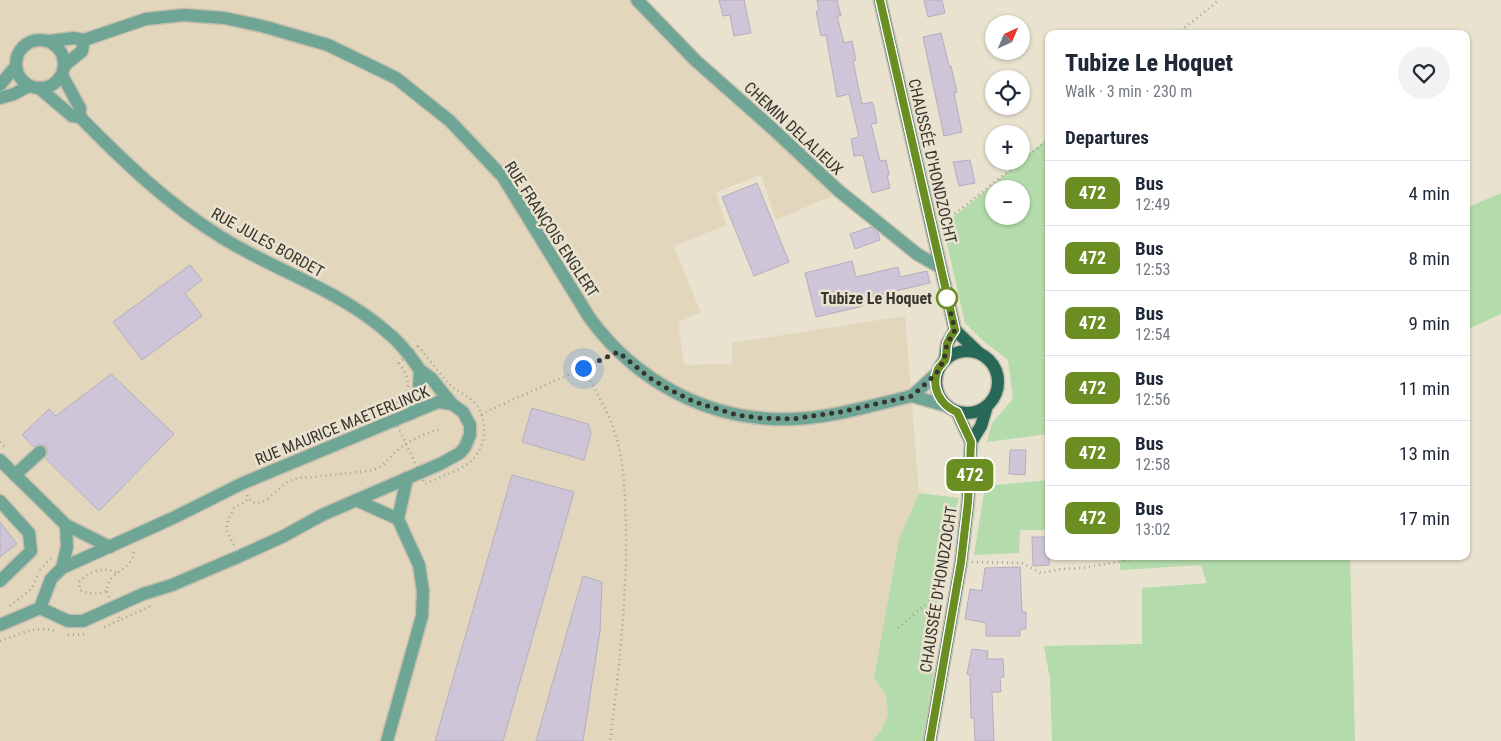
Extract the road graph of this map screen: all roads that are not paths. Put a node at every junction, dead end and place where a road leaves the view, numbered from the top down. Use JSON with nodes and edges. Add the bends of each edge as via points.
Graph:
{"nodes":[{"id":1,"x":636,"y":0,"type":"edge"},
{"id":2,"x":880,"y":0,"type":"edge"},
{"id":3,"x":84,"y":40,"type":"junction"},
{"id":4,"x":50,"y":41,"type":"junction"},
{"id":5,"x":16,"y":66,"type":"junction"},
{"id":6,"x":64,"y":70,"type":"junction"},
{"id":7,"x":0,"y":85,"type":"edge"},
{"id":8,"x":34,"y":87,"type":"junction"},
{"id":9,"x":0,"y":98,"type":"edge"},
{"id":10,"x":80,"y":117,"type":"junction"},
{"id":11,"x":940,"y":267,"type":"junction"},
{"id":12,"x":955,"y":330,"type":"junction"},
{"id":13,"x":979,"y":353,"type":"junction"},
{"id":14,"x":944,"y":360,"type":"junction"},
{"id":15,"x":420,"y":370,"type":"junction"},
{"id":16,"x":936,"y":374,"type":"junction"},
{"id":17,"x":912,"y":396,"type":"junction"},
{"id":18,"x":452,"y":404,"type":"junction"},
{"id":19,"x":987,"y":406,"type":"junction"},
{"id":20,"x":952,"y":409,"type":"junction"},
{"id":21,"x":412,"y":413,"type":"junction"},
{"id":22,"x":971,"y":442,"type":"junction"},
{"id":23,"x":40,"y":452,"type":"dead end"},
{"id":24,"x":0,"y":460,"type":"edge"},
{"id":25,"x":16,"y":475,"type":"junction"},
{"id":26,"x":407,"y":478,"type":"junction"},
{"id":27,"x":356,"y":500,"type":"junction"},
{"id":28,"x":0,"y":501,"type":"edge"},
{"id":29,"x":398,"y":519,"type":"junction"},
{"id":30,"x":66,"y":525,"type":"junction"},
{"id":31,"x":110,"y":547,"type":"junction"},
{"id":32,"x":62,"y":568,"type":"junction"},
{"id":33,"x":0,"y":581,"type":"edge"},
{"id":34,"x":40,"y":608,"type":"junction"},
{"id":35,"x":0,"y":625,"type":"edge"},
{"id":36,"x":387,"y":741,"type":"edge"},
{"id":37,"x":930,"y":741,"type":"edge"}],
"edges":[{"from":1,"to":11,"type":"street","name":"CHEMIN DELALIEUX","via":[[696,61],[839,191],[917,254]]},
{"from":2,"to":11,"type":"main road","name":"CHAUSSÉE D'HONDZOCHT"},
{"from":3,"to":4,"type":"street","name":"RUE FRANÇOIS ENGLERT"},
{"from":3,"to":6,"type":"street","via":[[82,51]]},
{"from":3,"to":17,"type":"street","name":"RUE FRANÇOIS ENGLERT","via":[[146,19],[184,15],[224,18],[328,45],[396,78],[450,121],[503,177],[604,338],[650,378],[668,389],[718,410],[760,418],[792,419],[816,417]]},
{"from":4,"to":5,"type":"street","via":[[37,39],[26,44],[18,54]]},
{"from":4,"to":6,"type":"street","via":[[61,50]]},
{"from":5,"to":7,"type":"street"},
{"from":5,"to":8,"type":"street","via":[[20,78]]},
{"from":6,"to":8,"type":"street","via":[[53,85]]},
{"from":6,"to":10,"type":"street","via":[[80,108]]},
{"from":8,"to":9,"type":"street"},
{"from":8,"to":10,"type":"street","via":[[72,116]]},
{"from":10,"to":15,"type":"street","name":"RUE JULES BORDET","via":[[183,211],[220,237],[357,309],[389,333]]},
{"from":11,"to":12,"type":"main road","name":"CHAUSSÉE D'HONDZOCHT"},
{"from":12,"to":13,"type":"main road"},
{"from":12,"to":14,"type":"main road","via":[[947,344]]},
{"from":13,"to":14,"type":"main road","via":[[961,351]]},
{"from":13,"to":19,"type":"main road","via":[[991,361],[998,380],[994,398]]},
{"from":14,"to":16,"type":"main road"},
{"from":15,"to":18,"type":"street","name":"RUE JULES BORDET","via":[[431,378]]},
{"from":15,"to":21,"type":"street","via":[[420,388]]},
{"from":16,"to":17,"type":"street"},
{"from":16,"to":20,"type":"main road","via":[[937,393],[942,402]]},
{"from":17,"to":20,"type":"street"},
{"from":18,"to":21,"type":"street","name":"RUE MAURICE MAETERLINCK","via":[[438,402]]},
{"from":18,"to":26,"type":"street","name":"RUE MAURICE MAETERLINCK","via":[[463,412],[470,425],[465,447],[440,464]]},
{"from":19,"to":20,"type":"main road","via":[[969,414]]},
{"from":19,"to":22,"type":"main road","via":[[981,426]]},
{"from":20,"to":22,"type":"main road"},
{"from":21,"to":31,"type":"street","name":"RUE MAURICE MAETERLINCK","via":[[241,484]]},
{"from":22,"to":37,"type":"main road","name":"CHAUSSÉE D'HONDZOCHT","via":[[961,562]]},
{"from":23,"to":25,"type":"street"},
{"from":24,"to":25,"type":"street"},
{"from":25,"to":30,"type":"street"},
{"from":26,"to":27,"type":"street"},
{"from":26,"to":29,"type":"street"},
{"from":27,"to":29,"type":"street"},
{"from":27,"to":34,"type":"street","via":[[240,556],[83,621],[68,621]]},
{"from":28,"to":33,"type":"street","via":[[29,533],[31,551]]},
{"from":29,"to":36,"type":"street","via":[[419,565],[422,616]]},
{"from":30,"to":31,"type":"street"},
{"from":30,"to":32,"type":"street","via":[[67,547]]},
{"from":31,"to":32,"type":"street","name":"RUE MAURICE MAETERLINCK"},
{"from":32,"to":34,"type":"street","via":[[51,579]]},
{"from":34,"to":35,"type":"street"}]}
